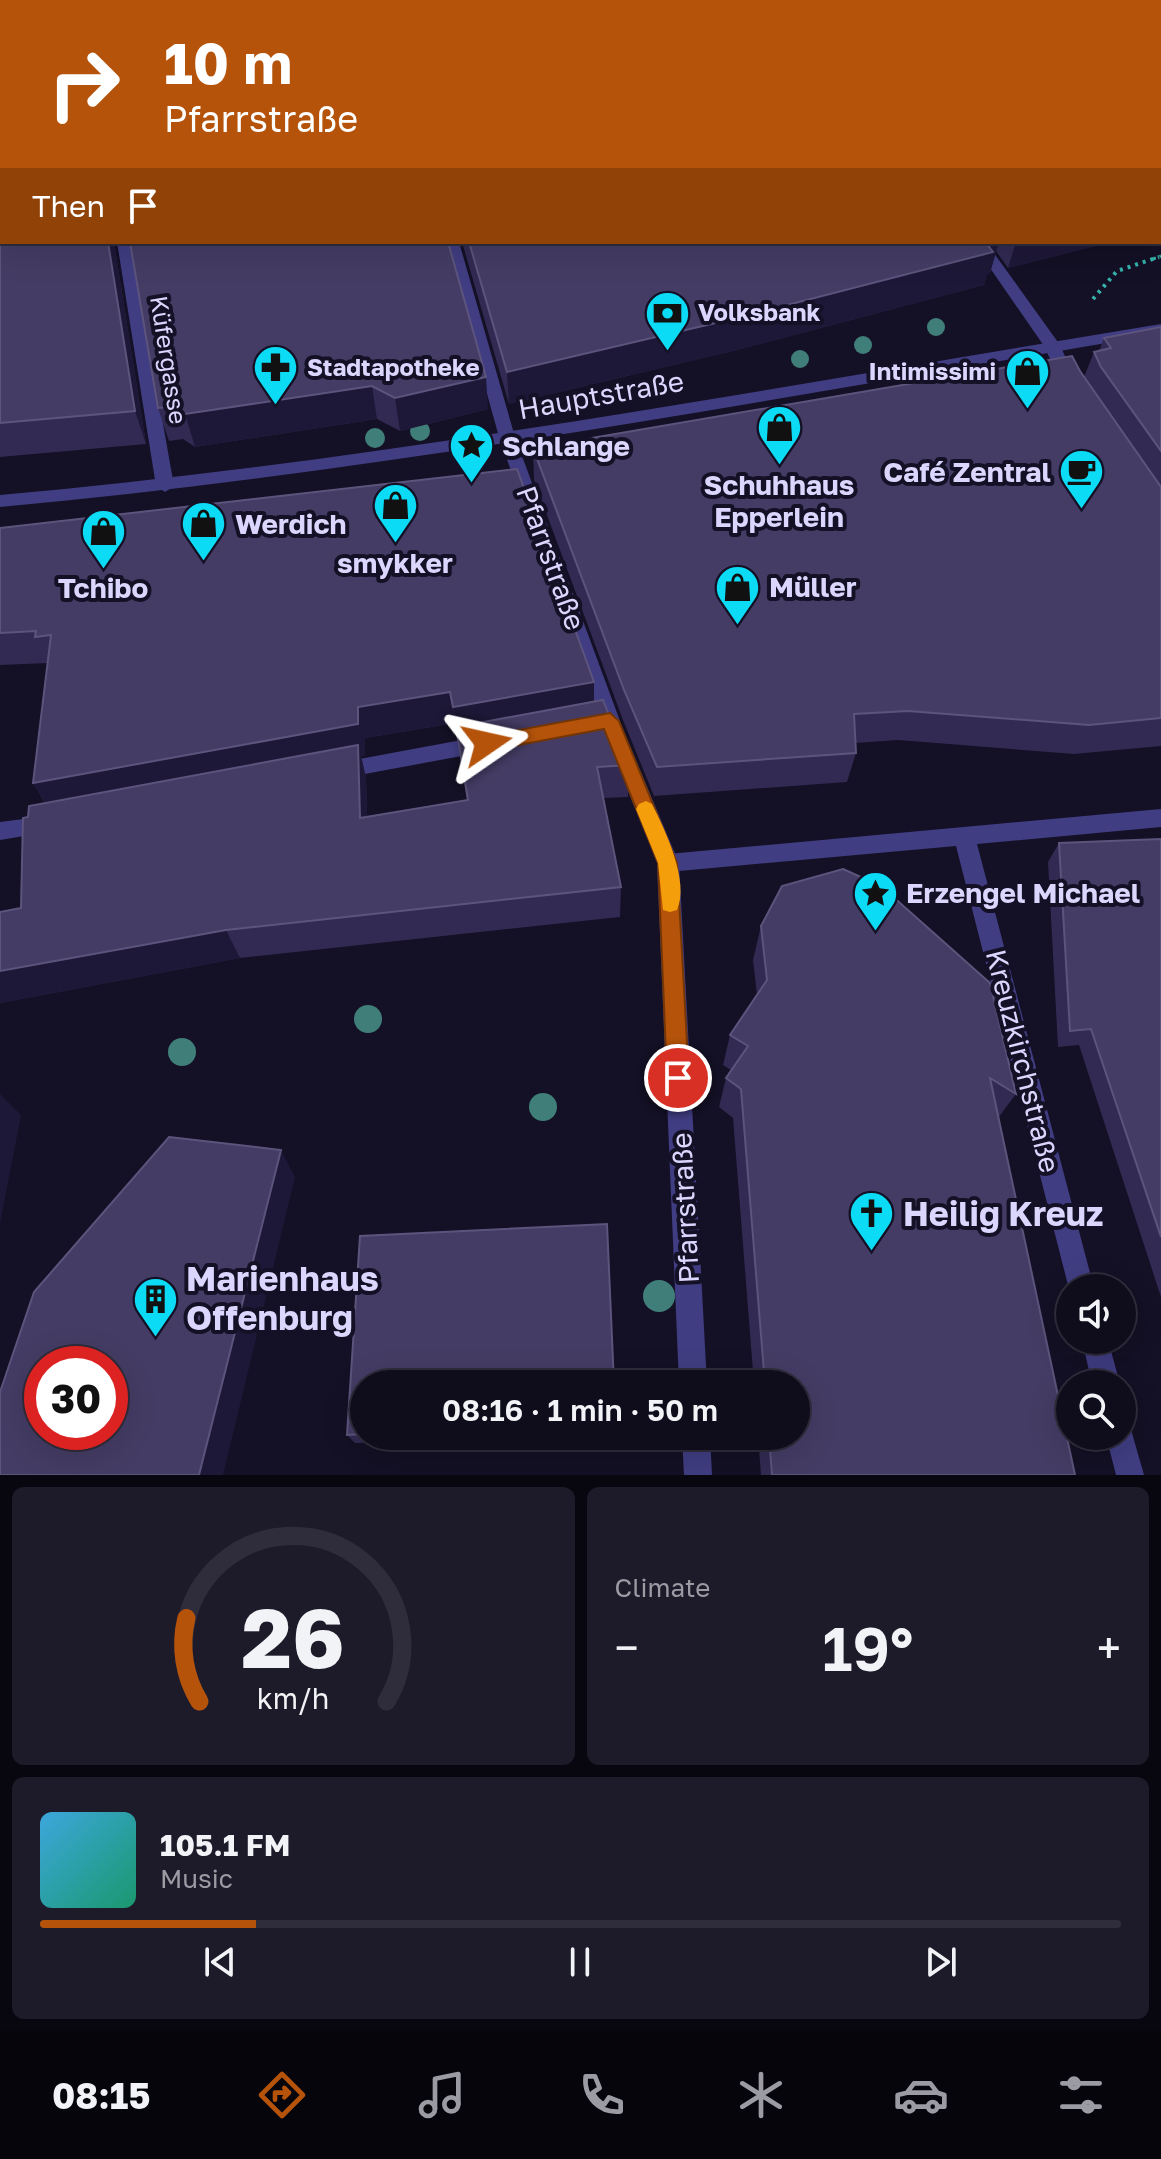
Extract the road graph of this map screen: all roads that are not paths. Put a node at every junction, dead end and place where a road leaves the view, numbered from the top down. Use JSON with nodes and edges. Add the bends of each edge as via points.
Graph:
{"nodes":[{"id":1,"x":124,"y":244,"type":"edge"},
{"id":2,"x":453,"y":244,"type":"edge"},
{"id":3,"x":980,"y":244,"type":"edge"},
{"id":4,"x":1161,"y":329,"type":"edge"},
{"id":5,"x":1052,"y":345,"type":"junction"},
{"id":6,"x":1078,"y":402,"type":"edge"},
{"id":7,"x":507,"y":437,"type":"junction"},
{"id":8,"x":165,"y":486,"type":"junction"},
{"id":9,"x":0,"y":501,"type":"edge"},
{"id":10,"x":502,"y":740,"type":"edge"},
{"id":11,"x":319,"y":775,"type":"edge"},
{"id":12,"x":1161,"y":818,"type":"edge"},
{"id":13,"x":73,"y":820,"type":"edge"},
{"id":14,"x":0,"y":831,"type":"edge"},
{"id":15,"x":964,"y":835,"type":"junction"},
{"id":16,"x":668,"y":863,"type":"junction"},
{"id":17,"x":1077,"y":1274,"type":"edge"},
{"id":18,"x":692,"y":1370,"type":"edge"},
{"id":19,"x":697,"y":1450,"type":"edge"},
{"id":20,"x":1124,"y":1450,"type":"edge"},
{"id":21,"x":698,"y":1475,"type":"edge"},
{"id":22,"x":1130,"y":1475,"type":"edge"}],
"edges":[{"from":1,"to":8,"type":"street","name":"Küfergasse"},
{"from":2,"to":7,"type":"street","name":"Pfarrstraße"},
{"from":3,"to":5,"type":"street"},
{"from":4,"to":5,"type":"street","name":"Hauptstraße"},
{"from":5,"to":6,"type":"street"},
{"from":5,"to":7,"type":"street","name":"Hauptstraße"},
{"from":7,"to":8,"type":"street","name":"Hauptstraße"},
{"from":7,"to":16,"type":"street","name":"Pfarrstraße","via":[[602,722]]},
{"from":8,"to":9,"type":"street","name":"Hauptstraße"},
{"from":10,"to":11,"type":"street"},
{"from":12,"to":15,"type":"street"},
{"from":13,"to":14,"type":"street"},
{"from":15,"to":16,"type":"street"},
{"from":15,"to":17,"type":"street","name":"Kreuzkirchstraße"},
{"from":16,"to":18,"type":"street","name":"Pfarrstraße"},
{"from":19,"to":21,"type":"street"},
{"from":20,"to":22,"type":"street"}]}
